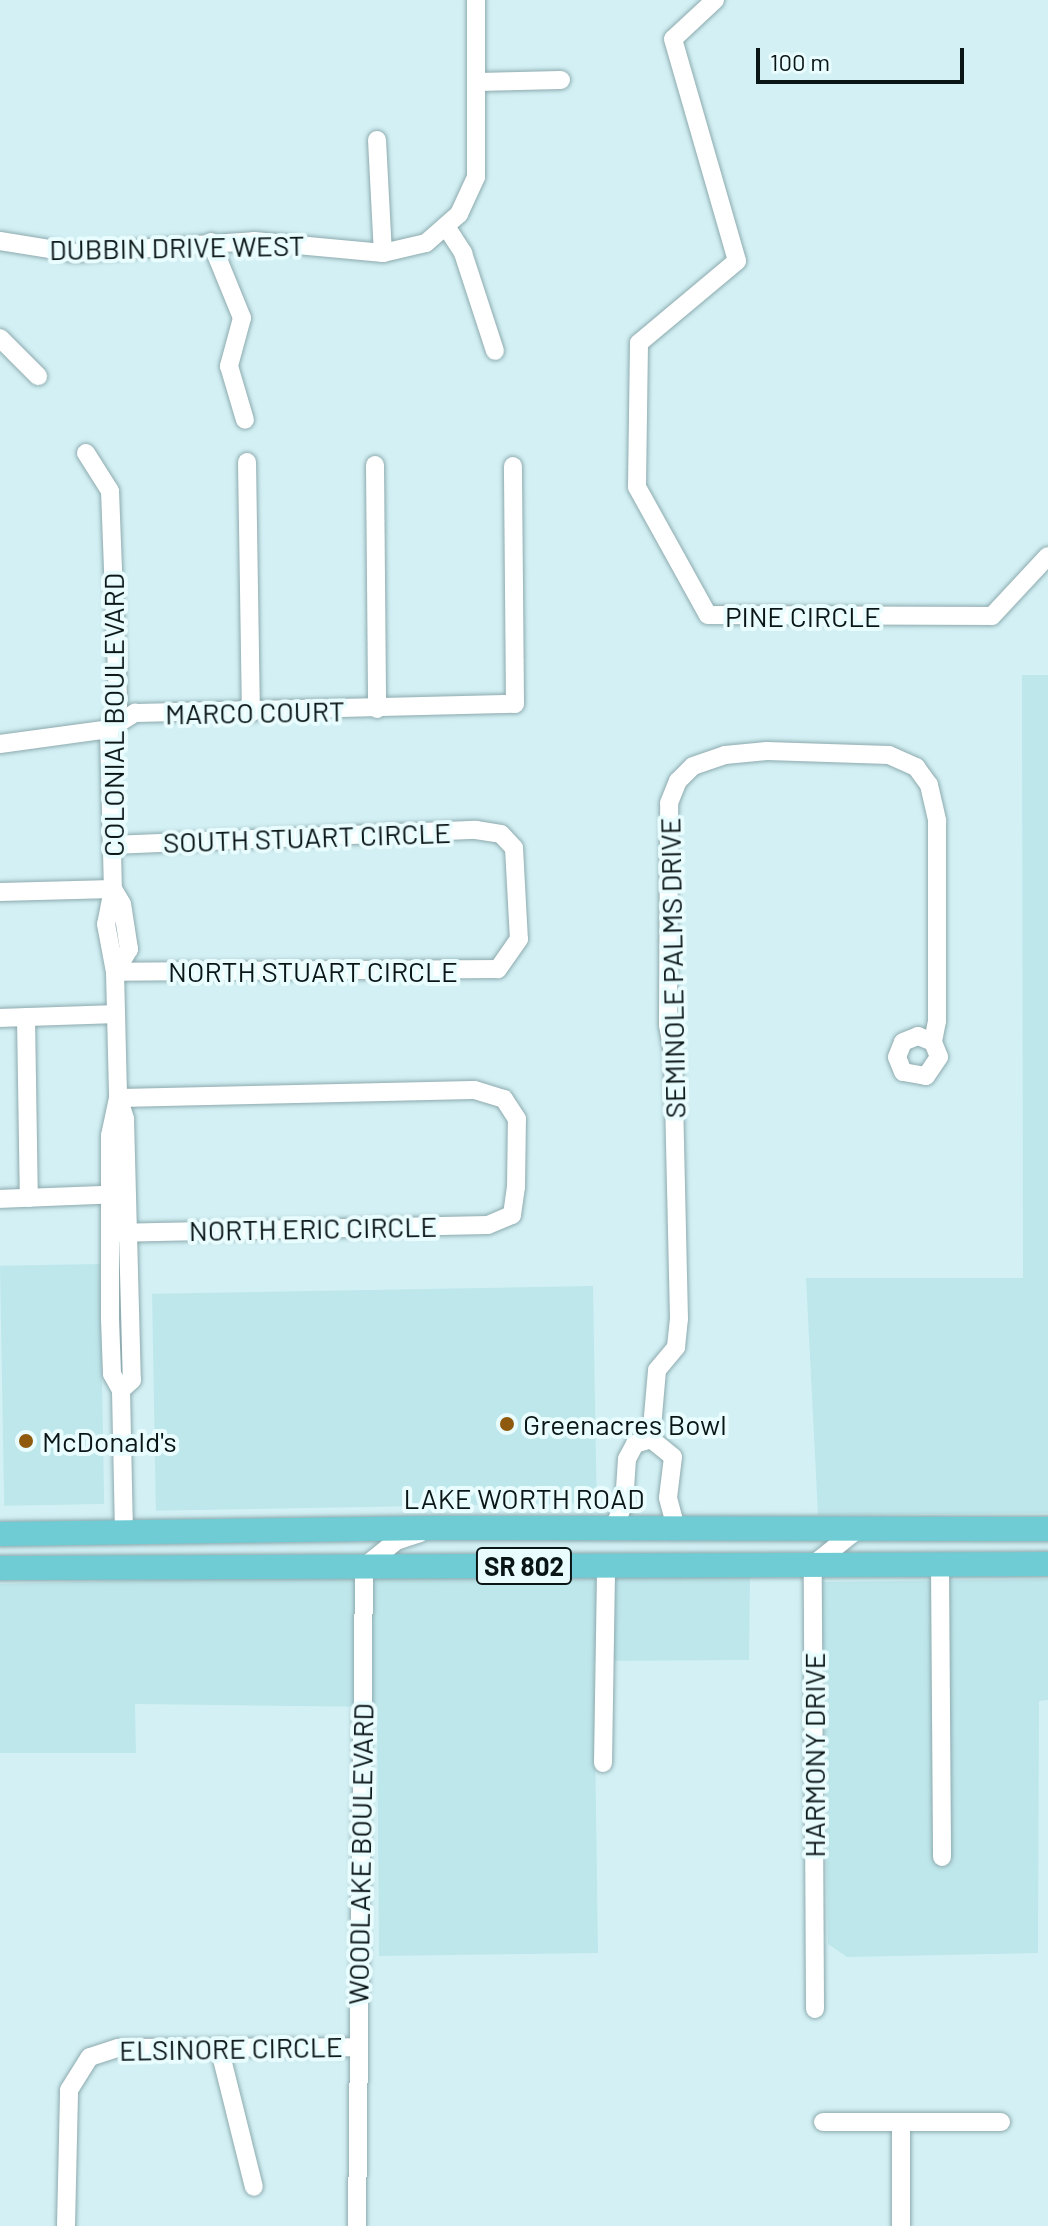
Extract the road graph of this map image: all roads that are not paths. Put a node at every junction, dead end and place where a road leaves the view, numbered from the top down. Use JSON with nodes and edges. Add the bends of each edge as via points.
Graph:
{"nodes":[{"id":1,"x":476,"y":0,"type":"edge"},
{"id":2,"x":715,"y":0,"type":"edge"},
{"id":3,"x":561,"y":80,"type":"dead end"},
{"id":4,"x":477,"y":82,"type":"junction"},
{"id":5,"x":377,"y":140,"type":"dead end"},
{"id":6,"x":447,"y":228,"type":"junction"},
{"id":7,"x":0,"y":241,"type":"edge"},
{"id":8,"x":211,"y":242,"type":"junction"},
{"id":9,"x":383,"y":253,"type":"junction"},
{"id":10,"x":0,"y":338,"type":"edge"},
{"id":11,"x":495,"y":351,"type":"dead end"},
{"id":12,"x":38,"y":376,"type":"dead end"},
{"id":13,"x":245,"y":420,"type":"dead end"},
{"id":14,"x":86,"y":453,"type":"dead end"},
{"id":15,"x":247,"y":462,"type":"dead end"},
{"id":16,"x":375,"y":465,"type":"dead end"},
{"id":17,"x":513,"y":466,"type":"dead end"},
{"id":18,"x":1048,"y":556,"type":"edge"},
{"id":19,"x":377,"y":709,"type":"junction"},
{"id":20,"x":251,"y":713,"type":"junction"},
{"id":21,"x":109,"y":729,"type":"junction"},
{"id":22,"x":0,"y":744,"type":"edge"},
{"id":23,"x":112,"y":845,"type":"junction"},
{"id":24,"x":113,"y":889,"type":"junction"},
{"id":25,"x":0,"y":892,"type":"edge"},
{"id":26,"x":507,"y":959,"type":"joint"},
{"id":27,"x":115,"y":972,"type":"junction"},
{"id":28,"x":116,"y":1014,"type":"junction"},
{"id":29,"x":26,"y":1017,"type":"junction"},
{"id":30,"x":0,"y":1018,"type":"edge"},
{"id":31,"x":933,"y":1042,"type":"dead end"},
{"id":32,"x":118,"y":1098,"type":"junction"},
{"id":33,"x":120,"y":1194,"type":"junction"},
{"id":34,"x":29,"y":1198,"type":"junction"},
{"id":35,"x":0,"y":1199,"type":"edge"},
{"id":36,"x":120,"y":1232,"type":"junction"},
{"id":37,"x":651,"y":1439,"type":"junction"},
{"id":38,"x":863,"y":1526,"type":"junction"},
{"id":39,"x":614,"y":1527,"type":"junction"},
{"id":40,"x":676,"y":1527,"type":"junction"},
{"id":41,"x":802,"y":1527,"type":"junction"},
{"id":42,"x":437,"y":1528,"type":"junction"},
{"id":43,"x":1048,"y":1529,"type":"edge"},
{"id":44,"x":124,"y":1530,"type":"junction"},
{"id":45,"x":0,"y":1534,"type":"edge"},
{"id":46,"x":1048,"y":1549,"type":"edge"},
{"id":47,"x":1048,"y":1564,"type":"edge"},
{"id":48,"x":606,"y":1565,"type":"junction"},
{"id":49,"x":813,"y":1565,"type":"junction"},
{"id":50,"x":940,"y":1566,"type":"junction"},
{"id":51,"x":364,"y":1567,"type":"junction"},
{"id":52,"x":0,"y":1568,"type":"edge"},
{"id":53,"x":603,"y":1763,"type":"dead end"},
{"id":54,"x":942,"y":1857,"type":"dead end"},
{"id":55,"x":815,"y":2009,"type":"dead end"},
{"id":56,"x":219,"y":2047,"type":"junction"},
{"id":57,"x":358,"y":2047,"type":"junction"},
{"id":58,"x":823,"y":2122,"type":"dead end"},
{"id":59,"x":901,"y":2122,"type":"junction"},
{"id":60,"x":1001,"y":2122,"type":"dead end"},
{"id":61,"x":254,"y":2187,"type":"dead end"},
{"id":62,"x":66,"y":2226,"type":"edge"},
{"id":63,"x":357,"y":2226,"type":"edge"},
{"id":64,"x":901,"y":2226,"type":"edge"}],
"edges":[{"from":1,"to":4,"type":"street","name":"DUBBIN DRIVE WEST"},
{"from":2,"to":18,"type":"street","name":"PINE CIRCLE","via":[[673,39],[737,261],[639,343],[637,487],[708,615],[992,616]]},
{"from":3,"to":4,"type":"street"},
{"from":4,"to":6,"type":"street","name":"DUBBIN DRIVE WEST","via":[[476,177],[469,198]]},
{"from":5,"to":9,"type":"street"},
{"from":6,"to":9,"type":"street","name":"DUBBIN DRIVE WEST","via":[[415,248]]},
{"from":6,"to":11,"type":"street","via":[[463,253]]},
{"from":7,"to":8,"type":"street","name":"DUBBIN DRIVE WEST","via":[[75,253]]},
{"from":8,"to":9,"type":"street","name":"DUBBIN DRIVE WEST"},
{"from":8,"to":13,"type":"street","via":[[242,318],[229,366]]},
{"from":10,"to":12,"type":"street"},
{"from":14,"to":21,"type":"street","name":"COLONIAL BOULEVARD","via":[[110,491],[118,704]]},
{"from":15,"to":20,"type":"street"},
{"from":16,"to":19,"type":"street"},
{"from":17,"to":19,"type":"street","name":"MARCO COURT","via":[[515,704]]},
{"from":19,"to":20,"type":"street","name":"MARCO COURT"},
{"from":20,"to":21,"type":"street","name":"MARCO COURT","via":[[135,713]]},
{"from":21,"to":22,"type":"street","name":"MARCO COURT"},
{"from":21,"to":23,"type":"street","name":"COLONIAL BOULEVARD"},
{"from":23,"to":24,"type":"street","name":"COLONIAL BOULEVARD"},
{"from":23,"to":26,"type":"street","name":"SOUTH STUART CIRCLE","via":[[476,830],[501,834],[514,848],[519,939]]},
{"from":24,"to":25,"type":"street"},
{"from":24,"to":27,"type":"street","name":"COLONIAL BOULEVARD","via":[[122,904],[129,949]]},
{"from":26,"to":27,"type":"street","name":"NORTH STUART CIRCLE","via":[[498,969]]},
{"from":27,"to":28,"type":"street","name":"COLONIAL BOULEVARD"},
{"from":28,"to":29,"type":"street"},
{"from":28,"to":32,"type":"street","name":"COLONIAL BOULEVARD"},
{"from":29,"to":30,"type":"street"},
{"from":29,"to":34,"type":"street"},
{"from":31,"to":37,"type":"street","name":"SEMINOLE PALMS DRIVE","via":[[937,821],[929,785],[916,767],[889,755],[767,751],[725,755],[693,766],[678,781],[669,803],[668,1025],[679,1319],[676,1347],[657,1370]]},
{"from":32,"to":33,"type":"street","name":"COLONIAL BOULEVARD","via":[[110,1136]]},
{"from":32,"to":36,"type":"street","name":"NORTH ERIC CIRCLE","via":[[474,1090],[504,1099],[517,1119],[512,1215],[488,1225]]},
{"from":33,"to":34,"type":"street"},
{"from":33,"to":36,"type":"street","name":"COLONIAL BOULEVARD"},
{"from":34,"to":35,"type":"street"},
{"from":36,"to":44,"type":"street","via":[[112,1374],[121,1390]]},
{"from":37,"to":39,"type":"street","via":[[635,1444],[627,1459],[624,1504]]},
{"from":37,"to":40,"type":"street","via":[[673,1457],[668,1498]]},
{"from":38,"to":41,"type":"main road","name":"LAKE WORTH ROAD","number":"SR 802"},
{"from":38,"to":43,"type":"main road","name":"LAKE WORTH ROAD","number":"SR 802"},
{"from":38,"to":49,"type":"street"},
{"from":39,"to":40,"type":"main road","name":"LAKE WORTH ROAD","number":"SR 802"},
{"from":39,"to":42,"type":"main road","name":"LAKE WORTH ROAD","number":"SR 802"},
{"from":40,"to":41,"type":"main road","name":"LAKE WORTH ROAD","number":"SR 802"},
{"from":41,"to":48,"type":"main road","via":[[786,1549],[643,1550]]},
{"from":42,"to":44,"type":"main road","name":"LAKE WORTH ROAD","number":"SR 802"},
{"from":42,"to":51,"type":"street","via":[[396,1541]]},
{"from":44,"to":45,"type":"main road","name":"LAKE WORTH ROAD","number":"SR 802"},
{"from":46,"to":50,"type":"main road","via":[[1008,1550]]},
{"from":47,"to":50,"type":"main road","number":"SR 802"},
{"from":48,"to":49,"type":"main road","number":"SR 802"},
{"from":48,"to":51,"type":"main road","number":"SR 802"},
{"from":48,"to":53,"type":"street"},
{"from":49,"to":50,"type":"main road","number":"SR 802"},
{"from":49,"to":55,"type":"street","name":"HARMONY DRIVE"},
{"from":50,"to":54,"type":"street"},
{"from":51,"to":52,"type":"main road","number":"SR 802"},
{"from":51,"to":57,"type":"street","name":"WOODLAKE BOULEVARD"},
{"from":56,"to":57,"type":"street","name":"ELSINORE CIRCLE"},
{"from":56,"to":61,"type":"street"},
{"from":56,"to":62,"type":"street","name":"ELSINORE CIRCLE","via":[[118,2048],[83,2064],[67,2101]]},
{"from":57,"to":63,"type":"street","name":"WOODLAKE BOULEVARD"},
{"from":58,"to":59,"type":"street"},
{"from":59,"to":60,"type":"street"},
{"from":59,"to":64,"type":"street"}]}
